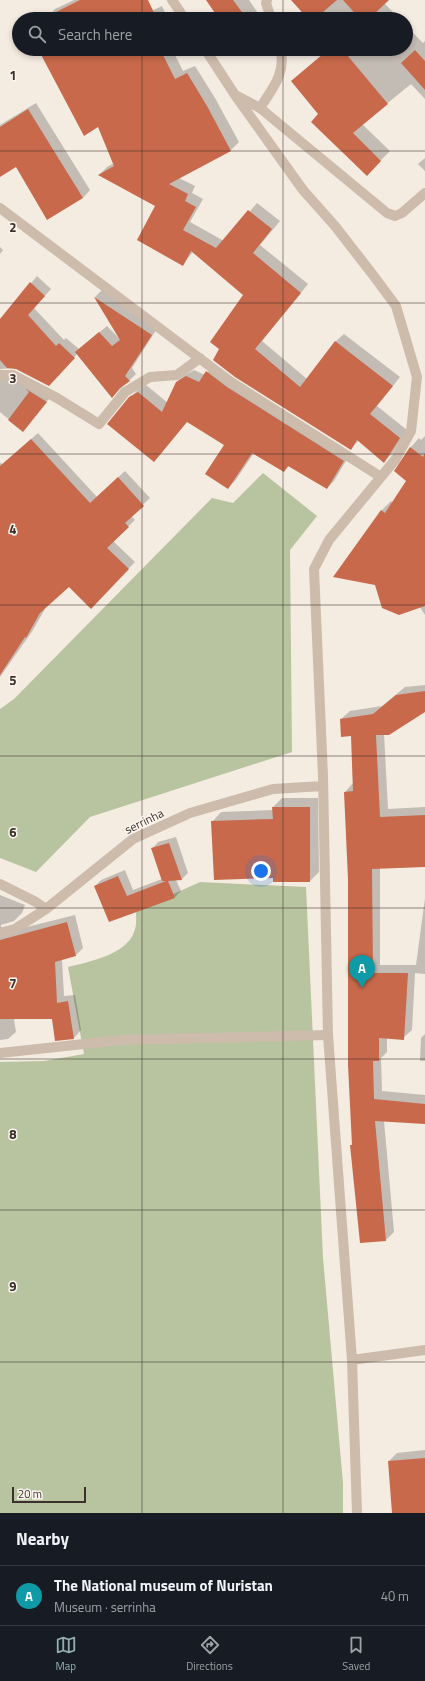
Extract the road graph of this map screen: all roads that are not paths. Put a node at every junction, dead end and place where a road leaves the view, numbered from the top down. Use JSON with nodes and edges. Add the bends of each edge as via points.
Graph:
{"nodes":[{"id":1,"x":172,"y":0,"type":"edge"},
{"id":2,"x":267,"y":0,"type":"edge"},
{"id":3,"x":180,"y":12,"type":"edge"},
{"id":4,"x":269,"y":12,"type":"edge"},
{"id":5,"x":210,"y":56,"type":"edge"},
{"id":6,"x":282,"y":56,"type":"edge"},
{"id":7,"x":235,"y":95,"type":"junction"},
{"id":8,"x":260,"y":108,"type":"junction"},
{"id":9,"x":425,"y":193,"type":"edge"},
{"id":10,"x":0,"y":208,"type":"edge"},
{"id":11,"x":200,"y":358,"type":"junction"},
{"id":12,"x":0,"y":375,"type":"edge"},
{"id":13,"x":381,"y":477,"type":"junction"},
{"id":14,"x":323,"y":786,"type":"junction"},
{"id":15,"x":0,"y":884,"type":"edge"},
{"id":16,"x":46,"y":909,"type":"junction"},
{"id":17,"x":0,"y":933,"type":"edge"},
{"id":18,"x":328,"y":1035,"type":"junction"},
{"id":19,"x":0,"y":1054,"type":"edge"},
{"id":20,"x":425,"y":1350,"type":"edge"},
{"id":21,"x":352,"y":1360,"type":"junction"},
{"id":22,"x":357,"y":1513,"type":"edge"}],
"edges":[{"from":1,"to":3,"type":"street"},
{"from":2,"to":4,"type":"street"},
{"from":5,"to":7,"type":"street"},
{"from":6,"to":8,"type":"street","via":[[280,75]]},
{"from":7,"to":8,"type":"street"},
{"from":7,"to":13,"type":"street","via":[[303,190],[369,268],[396,306],[417,377],[411,431],[395,460]]},
{"from":8,"to":9,"type":"street","via":[[387,213],[395,216]]},
{"from":10,"to":11,"type":"street"},
{"from":11,"to":12,"type":"street","via":[[177,375],[150,377],[125,392],[99,424],[13,375]]},
{"from":11,"to":13,"type":"street","via":[[231,382]]},
{"from":13,"to":14,"type":"street","via":[[329,540],[314,569]]},
{"from":14,"to":16,"type":"street","name":"serrinha","via":[[273,789],[190,813],[133,839]]},
{"from":14,"to":18,"type":"street"},
{"from":15,"to":16,"type":"street"},
{"from":16,"to":17,"type":"street","name":"serrinha","via":[[15,929]]},
{"from":18,"to":19,"type":"street","via":[[121,1040]]},
{"from":18,"to":21,"type":"street"},
{"from":20,"to":21,"type":"street"},
{"from":21,"to":22,"type":"street"}]}
